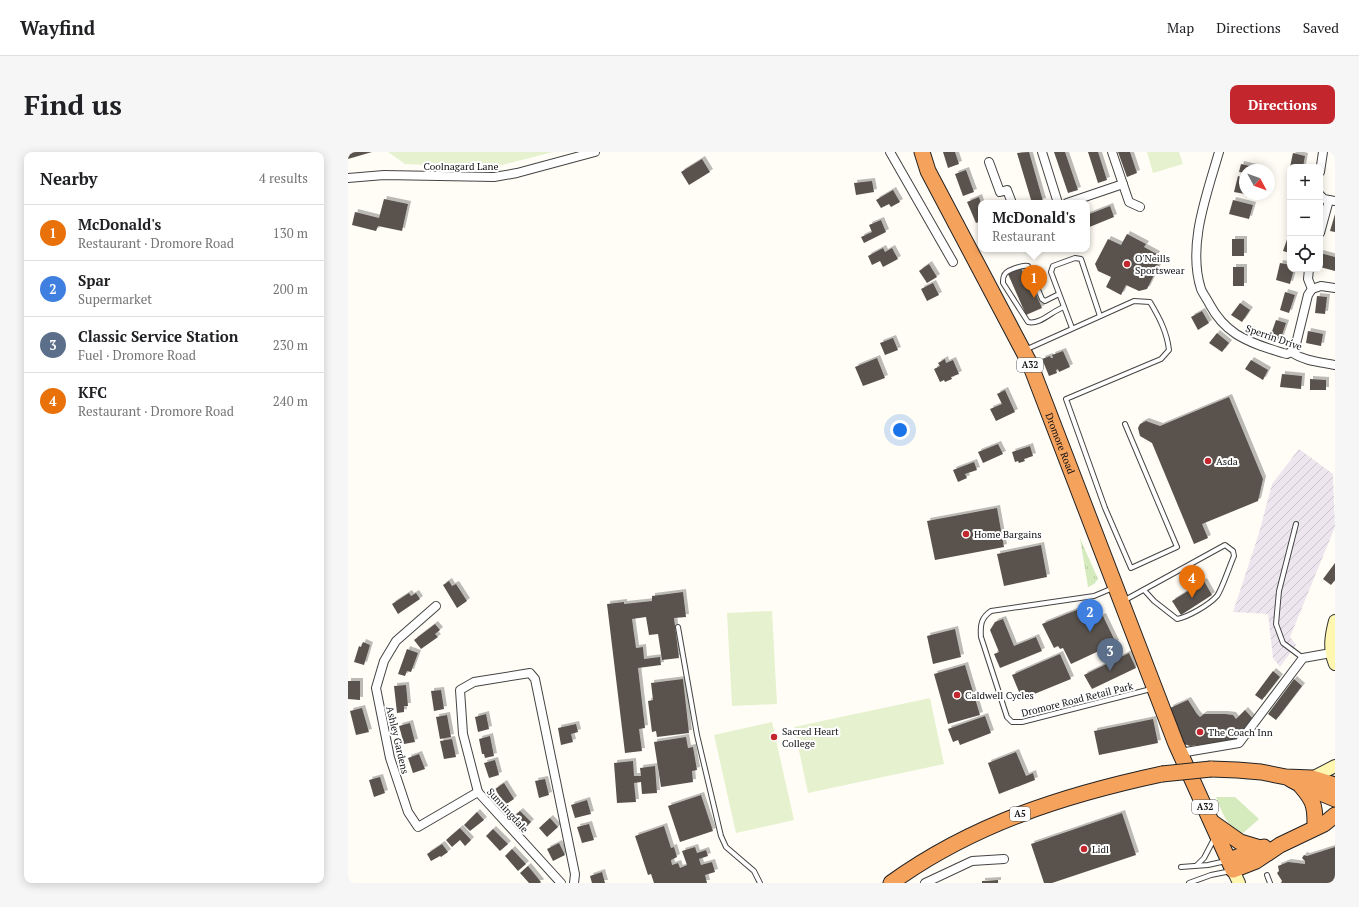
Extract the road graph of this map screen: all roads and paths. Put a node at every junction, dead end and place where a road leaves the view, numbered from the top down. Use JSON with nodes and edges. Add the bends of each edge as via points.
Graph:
{"nodes":[{"id":1,"x":595,"y":152,"type":"edge"},
{"id":2,"x":891,"y":152,"type":"edge"},
{"id":3,"x":922,"y":152,"type":"edge"},
{"id":4,"x":1042,"y":152,"type":"edge"},
{"id":5,"x":1112,"y":152,"type":"edge"},
{"id":6,"x":1219,"y":152,"type":"edge"},
{"id":7,"x":1323,"y":152,"type":"edge"},
{"id":8,"x":989,"y":162,"type":"dead end"},
{"id":9,"x":1321,"y":164,"type":"edge"},
{"id":10,"x":348,"y":178,"type":"edge"},
{"id":11,"x":1123,"y":184,"type":"junction"},
{"id":12,"x":1011,"y":200,"type":"edge"},
{"id":13,"x":1057,"y":200,"type":"edge"},
{"id":14,"x":1075,"y":200,"type":"edge"},
{"id":15,"x":1332,"y":200,"type":"edge"},
{"id":16,"x":1140,"y":207,"type":"dead end"},
{"id":17,"x":1323,"y":225,"type":"edge"},
{"id":18,"x":953,"y":262,"type":"dead end"},
{"id":19,"x":1309,"y":272,"type":"edge"},
{"id":20,"x":1335,"y":288,"type":"edge"},
{"id":21,"x":1312,"y":289,"type":"junction"},
{"id":22,"x":1059,"y":294,"type":"junction"},
{"id":23,"x":1064,"y":307,"type":"junction"},
{"id":24,"x":1100,"y":316,"type":"junction"},
{"id":25,"x":1072,"y":328,"type":"junction"},
{"id":26,"x":1023,"y":351,"type":"junction"},
{"id":27,"x":1292,"y":352,"type":"junction"},
{"id":28,"x":1335,"y":364,"type":"edge"},
{"id":29,"x":1125,"y":424,"type":"dead end"},
{"id":30,"x":1296,"y":524,"type":"dead end"},
{"id":31,"x":1115,"y":587,"type":"junction"},
{"id":32,"x":1144,"y":590,"type":"junction"},
{"id":33,"x":1121,"y":602,"type":"junction"},
{"id":34,"x":436,"y":606,"type":"dead end"},
{"id":35,"x":1335,"y":621,"type":"edge"},
{"id":36,"x":678,"y":627,"type":"dead end"},
{"id":37,"x":1303,"y":658,"type":"junction"},
{"id":38,"x":1333,"y":658,"type":"edge"},
{"id":39,"x":1154,"y":688,"type":"junction"},
{"id":40,"x":1178,"y":748,"type":"junction"},
{"id":41,"x":1335,"y":766,"type":"edge"},
{"id":42,"x":1306,"y":782,"type":"junction"},
{"id":43,"x":478,"y":792,"type":"junction"},
{"id":44,"x":1334,"y":793,"type":"edge"},
{"id":45,"x":1324,"y":823,"type":"edge"},
{"id":46,"x":1214,"y":827,"type":"junction"},
{"id":47,"x":1280,"y":845,"type":"junction"},
{"id":48,"x":1260,"y":848,"type":"junction"},
{"id":49,"x":1004,"y":859,"type":"dead end"},
{"id":50,"x":1197,"y":865,"type":"junction"},
{"id":51,"x":1181,"y":867,"type":"dead end"},
{"id":52,"x":1234,"y":871,"type":"edge"},
{"id":53,"x":1267,"y":875,"type":"dead end"},
{"id":54,"x":561,"y":883,"type":"edge"},
{"id":55,"x":574,"y":883,"type":"edge"},
{"id":56,"x":760,"y":883,"type":"edge"},
{"id":57,"x":891,"y":883,"type":"edge"},
{"id":58,"x":925,"y":883,"type":"edge"},
{"id":59,"x":1189,"y":883,"type":"edge"},
{"id":60,"x":1270,"y":883,"type":"edge"}],
"edges":[{"from":1,"to":10,"type":"street","name":"Coolnagard Lane","via":[[494,177],[384,175]]},
{"from":2,"to":18,"type":"street"},
{"from":3,"to":26,"type":"highway","name":"Dromore Road","number":"A32","via":[[928,171]]},
{"from":4,"to":13,"type":"street"},
{"from":5,"to":11,"type":"street"},
{"from":6,"to":27,"type":"street","name":"Sperrin Drive","via":[[1200,220],[1196,265],[1201,289],[1220,321],[1235,333],[1283,353]]},
{"from":7,"to":9,"type":"street"},
{"from":8,"to":12,"type":"street","via":[[1000,192],[1007,190]]},
{"from":11,"to":14,"type":"street"},
{"from":11,"to":16,"type":"street","via":[[1129,202]]},
{"from":15,"to":17,"type":"street"},
{"from":19,"to":21,"type":"street","via":[[1308,279]]},
{"from":20,"to":21,"type":"street","via":[[1321,286]]},
{"from":21,"to":27,"type":"street"},
{"from":22,"to":23,"type":"lane"},
{"from":22,"to":23,"type":"lane","via":[[1045,301],[1042,299],[1028,266],[1024,265],[1006,272],[1003,276],[1003,283],[1028,322],[1039,321]]},
{"from":22,"to":24,"type":"lane","via":[[1051,272],[1053,266],[1075,258],[1082,259]]},
{"from":23,"to":25,"type":"lane"},
{"from":24,"to":25,"type":"lane"},
{"from":24,"to":29,"type":"lane","via":[[1134,301],[1150,302],[1168,338],[1169,350],[1162,359],[1066,399],[1105,508],[1131,568],[1177,547]]},
{"from":25,"to":26,"type":"lane"},
{"from":26,"to":31,"type":"highway","name":"Dromore Road","number":"A32"},
{"from":27,"to":28,"type":"street","name":"Sperrin Drive","via":[[1299,357]]},
{"from":30,"to":37,"type":"lane","via":[[1279,591],[1276,624],[1284,643]]},
{"from":31,"to":33,"type":"highway","name":"Dromore Road","number":"A32"},
{"from":31,"to":39,"type":"lane","name":"Dromore Road Retail Park","via":[[1094,596],[991,612],[983,617],[980,626],[981,636],[1008,717],[1012,722],[1022,722]]},
{"from":32,"to":32,"type":"lane","via":[[1225,545],[1233,551],[1234,556],[1217,596],[1183,618],[1177,619]]},
{"from":32,"to":33,"type":"lane"},
{"from":33,"to":39,"type":"highway","name":"Dromore Road","number":"A32"},
{"from":34,"to":43,"type":"street","name":"Ashley Gardens","via":[[396,641],[384,661],[376,688],[390,758],[408,812],[418,827]]},
{"from":35,"to":38,"type":"street"},
{"from":36,"to":56,"type":"lane","via":[[697,735],[721,836],[726,847],[754,870]]},
{"from":37,"to":38,"type":"street"},
{"from":37,"to":40,"type":"street","via":[[1238,743],[1200,749]]},
{"from":39,"to":40,"type":"highway","name":"Dromore Road","number":"A32"},
{"from":40,"to":46,"type":"highway","number":"A32"},
{"from":41,"to":42,"type":"street"},
{"from":42,"to":44,"type":"highway","number":"A5"},
{"from":42,"to":45,"type":"highway","via":[[1309,796]]},
{"from":42,"to":57,"type":"highway","number":"A5","bridge":true,"via":[[1261,772],[1211,769],[1162,774],[1120,783],[1035,808],[998,822],[943,849]]},
{"from":43,"to":54,"type":"street","name":"Sunningdale"},
{"from":43,"to":55,"type":"street","name":"Sunningdale","via":[[463,734],[460,690],[481,680],[530,673],[535,679],[575,874]]},
{"from":44,"to":45,"type":"highway","via":[[1327,807]]},
{"from":45,"to":47,"type":"highway"},
{"from":46,"to":48,"type":"highway","via":[[1240,842]]},
{"from":46,"to":50,"type":"lane","via":[[1204,858]]},
{"from":46,"to":52,"type":"highway","number":"A32"},
{"from":47,"to":48,"type":"highway"},
{"from":47,"to":52,"type":"highway","via":[[1256,861]]},
{"from":48,"to":52,"type":"highway"},
{"from":49,"to":58,"type":"street","via":[[972,861]]},
{"from":50,"to":51,"type":"lane"},
{"from":50,"to":52,"type":"lane"},
{"from":52,"to":59,"type":"lane","via":[[1211,875]]},
{"from":53,"to":60,"type":"lane"}]}
